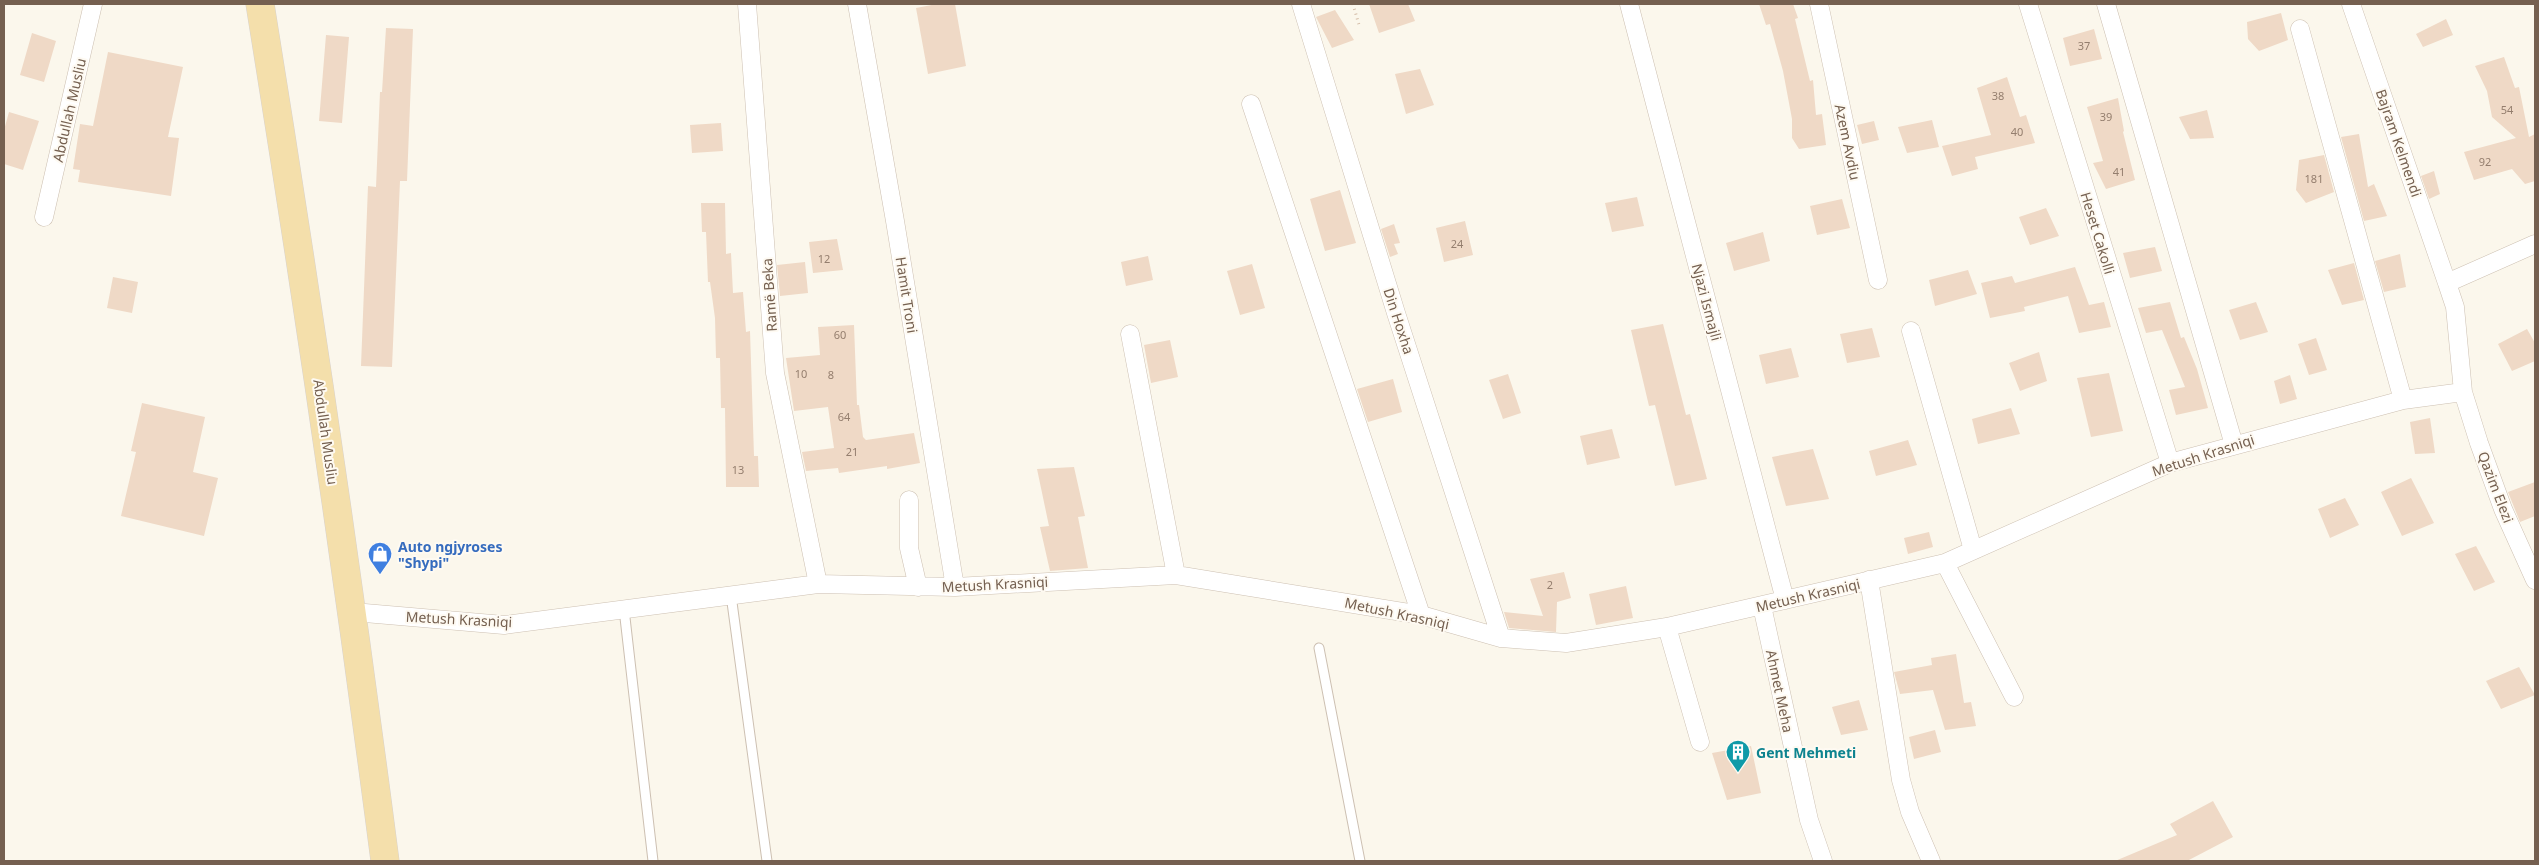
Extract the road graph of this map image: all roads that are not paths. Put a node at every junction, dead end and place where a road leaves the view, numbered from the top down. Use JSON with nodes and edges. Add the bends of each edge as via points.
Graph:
{"nodes":[{"id":1,"x":93,"y":4,"type":"edge"},
{"id":2,"x":260,"y":4,"type":"edge"},
{"id":3,"x":747,"y":4,"type":"edge"},
{"id":4,"x":857,"y":4,"type":"edge"},
{"id":5,"x":1301,"y":4,"type":"edge"},
{"id":6,"x":1629,"y":4,"type":"edge"},
{"id":7,"x":1819,"y":4,"type":"edge"},
{"id":8,"x":2028,"y":4,"type":"edge"},
{"id":9,"x":2106,"y":4,"type":"edge"},
{"id":10,"x":2351,"y":4,"type":"edge"},
{"id":11,"x":2300,"y":29,"type":"dead end"},
{"id":12,"x":1251,"y":104,"type":"dead end"},
{"id":13,"x":44,"y":216,"type":"dead end"},
{"id":14,"x":2535,"y":244,"type":"edge"},
{"id":15,"x":1878,"y":280,"type":"dead end"},
{"id":16,"x":2447,"y":283,"type":"junction"},
{"id":17,"x":1911,"y":331,"type":"dead end"},
{"id":18,"x":1130,"y":334,"type":"dead end"},
{"id":19,"x":2464,"y":392,"type":"junction"},
{"id":20,"x":2402,"y":400,"type":"junction"},
{"id":21,"x":2234,"y":445,"type":"junction"},
{"id":22,"x":2170,"y":463,"type":"junction"},
{"id":23,"x":909,"y":500,"type":"dead end"},
{"id":24,"x":1973,"y":550,"type":"junction"},
{"id":25,"x":1945,"y":563,"type":"junction"},
{"id":26,"x":1176,"y":575,"type":"junction"},
{"id":27,"x":1870,"y":580,"type":"junction"},
{"id":28,"x":2535,"y":580,"type":"edge"},
{"id":29,"x":818,"y":584,"type":"junction"},
{"id":30,"x":918,"y":587,"type":"junction"},
{"id":31,"x":954,"y":587,"type":"junction"},
{"id":32,"x":731,"y":595,"type":"junction"},
{"id":33,"x":1785,"y":600,"type":"junction"},
{"id":34,"x":1762,"y":606,"type":"junction"},
{"id":35,"x":624,"y":609,"type":"junction"},
{"id":36,"x":353,"y":612,"type":"junction"},
{"id":37,"x":1422,"y":615,"type":"junction"},
{"id":38,"x":1667,"y":627,"type":"junction"},
{"id":39,"x":1501,"y":638,"type":"junction"},
{"id":40,"x":1319,"y":648,"type":"dead end"},
{"id":41,"x":2014,"y":696,"type":"dead end"},
{"id":42,"x":1700,"y":742,"type":"dead end"},
{"id":43,"x":385,"y":861,"type":"edge"},
{"id":44,"x":653,"y":861,"type":"edge"},
{"id":45,"x":767,"y":861,"type":"edge"},
{"id":46,"x":1360,"y":861,"type":"edge"},
{"id":47,"x":1823,"y":861,"type":"edge"},
{"id":48,"x":1931,"y":861,"type":"edge"}],
"edges":[{"from":1,"to":13,"type":"street","name":"Abdullah Musliu"},
{"from":2,"to":36,"type":"main road","name":"Abdullah Musliu"},
{"from":3,"to":29,"type":"street","name":"Ramë Beka","via":[[775,373]]},
{"from":4,"to":31,"type":"street","name":"Hamit Troni"},
{"from":5,"to":39,"type":"street","name":"Din Hoxha"},
{"from":6,"to":33,"type":"street","name":"Njazi Ismajli"},
{"from":7,"to":15,"type":"street","name":"Azem Avdiu"},
{"from":8,"to":22,"type":"street","name":"Heset Cakolli"},
{"from":9,"to":21,"type":"street"},
{"from":10,"to":16,"type":"street","name":"Bajram Kelmendi"},
{"from":11,"to":20,"type":"street"},
{"from":12,"to":37,"type":"street"},
{"from":14,"to":16,"type":"street"},
{"from":16,"to":19,"type":"street","name":"Bajram Kelmendi","via":[[2456,307]]},
{"from":17,"to":24,"type":"street"},
{"from":18,"to":26,"type":"street"},
{"from":19,"to":20,"type":"street","name":"Metush Krasniqi"},
{"from":19,"to":28,"type":"street","name":"Qazim Elezi","via":[[2503,508]]},
{"from":20,"to":21,"type":"street","name":"Metush Krasniqi"},
{"from":21,"to":22,"type":"street","name":"Metush Krasniqi"},
{"from":22,"to":24,"type":"street","name":"Metush Krasniqi"},
{"from":23,"to":30,"type":"street","via":[[909,548]]},
{"from":24,"to":25,"type":"street","name":"Metush Krasniqi"},
{"from":25,"to":27,"type":"street","name":"Metush Krasniqi"},
{"from":25,"to":41,"type":"street"},
{"from":26,"to":31,"type":"street","name":"Metush Krasniqi"},
{"from":26,"to":37,"type":"street","name":"Metush Krasniqi"},
{"from":27,"to":33,"type":"street","name":"Metush Krasniqi"},
{"from":27,"to":48,"type":"street","name":"Metush Krasniqi","via":[[1901,780],[1910,812]]},
{"from":29,"to":30,"type":"street","name":"Metush Krasniqi"},
{"from":29,"to":32,"type":"street","name":"Metush Krasniqi"},
{"from":30,"to":31,"type":"street","name":"Metush Krasniqi"},
{"from":32,"to":35,"type":"street","name":"Metush Krasniqi"},
{"from":32,"to":45,"type":"lane"},
{"from":33,"to":34,"type":"street","name":"Metush Krasniqi"},
{"from":34,"to":38,"type":"street","name":"Metush Krasniqi"},
{"from":34,"to":47,"type":"street","name":"Ahmet Meha","via":[[1808,820]]},
{"from":35,"to":36,"type":"street","name":"Metush Krasniqi","via":[[504,625]]},
{"from":35,"to":44,"type":"lane"},
{"from":36,"to":43,"type":"main road","name":"Abdullah Musliu"},
{"from":37,"to":39,"type":"street","name":"Metush Krasniqi"},
{"from":38,"to":39,"type":"street","name":"Metush Krasniqi","via":[[1566,644]]},
{"from":38,"to":42,"type":"street"},
{"from":40,"to":46,"type":"lane"}]}
